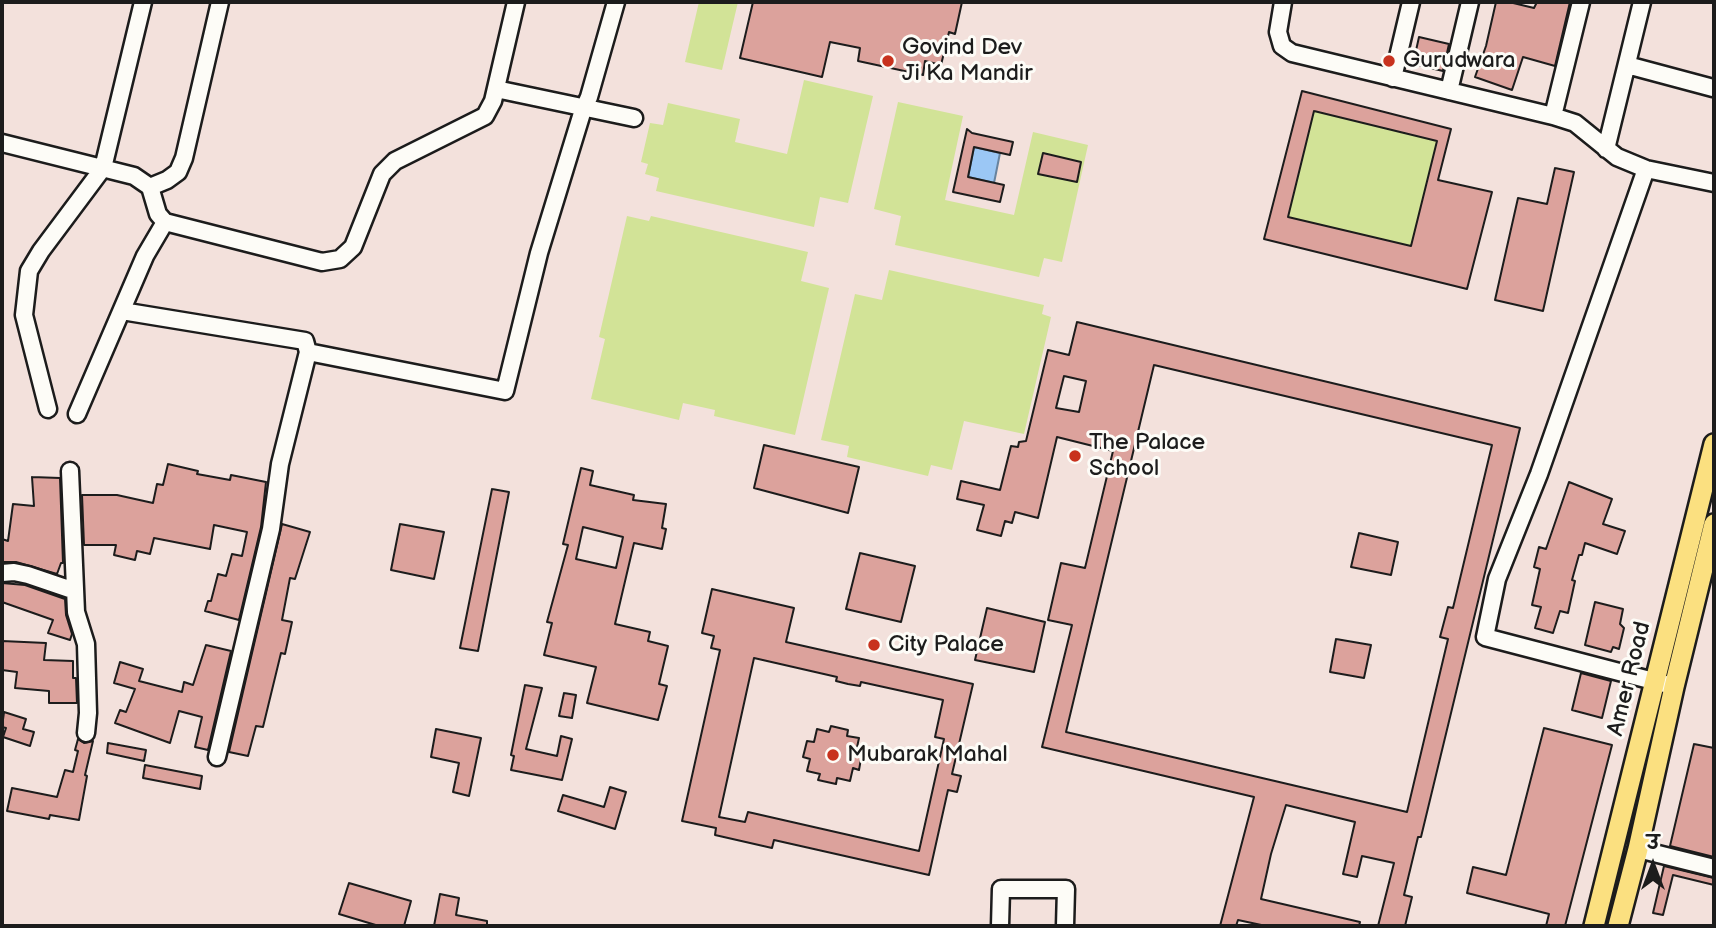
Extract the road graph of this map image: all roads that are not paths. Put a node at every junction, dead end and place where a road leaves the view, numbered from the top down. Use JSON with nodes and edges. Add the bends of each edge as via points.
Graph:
{"nodes":[{"id":1,"x":143,"y":2,"type":"edge"},
{"id":2,"x":220,"y":2,"type":"edge"},
{"id":3,"x":516,"y":2,"type":"edge"},
{"id":4,"x":616,"y":2,"type":"edge"},
{"id":5,"x":1283,"y":2,"type":"edge"},
{"id":6,"x":1411,"y":2,"type":"edge"},
{"id":7,"x":1470,"y":2,"type":"edge"},
{"id":8,"x":1581,"y":2,"type":"edge"},
{"id":9,"x":1642,"y":2,"type":"edge"},
{"id":10,"x":1627,"y":65,"type":"junction"},
{"id":11,"x":1393,"y":78,"type":"junction"},
{"id":12,"x":1713,"y":88,"type":"edge"},
{"id":13,"x":496,"y":89,"type":"junction"},
{"id":14,"x":1449,"y":91,"type":"junction"},
{"id":15,"x":584,"y":108,"type":"junction"},
{"id":16,"x":1553,"y":116,"type":"junction"},
{"id":17,"x":634,"y":118,"type":"dead end"},
{"id":18,"x":2,"y":143,"type":"edge"},
{"id":19,"x":1606,"y":149,"type":"junction"},
{"id":20,"x":103,"y":169,"type":"junction"},
{"id":21,"x":1646,"y":169,"type":"junction"},
{"id":22,"x":1714,"y":183,"type":"edge"},
{"id":23,"x":150,"y":187,"type":"junction"},
{"id":24,"x":166,"y":222,"type":"junction"},
{"id":25,"x":122,"y":311,"type":"junction"},
{"id":26,"x":308,"y":352,"type":"junction"},
{"id":27,"x":48,"y":409,"type":"dead end"},
{"id":28,"x":77,"y":414,"type":"dead end"},
{"id":29,"x":1714,"y":444,"type":"edge"},
{"id":30,"x":69,"y":471,"type":"dead end"},
{"id":31,"x":1709,"y":523,"type":"edge"},
{"id":32,"x":2,"y":573,"type":"edge"},
{"id":33,"x":75,"y":591,"type":"junction"},
{"id":34,"x":1654,"y":680,"type":"junction"},
{"id":35,"x":1674,"y":687,"type":"junction"},
{"id":36,"x":86,"y":733,"type":"dead end"},
{"id":37,"x":217,"y":757,"type":"dead end"},
{"id":38,"x":1638,"y":849,"type":"junction"},
{"id":39,"x":1714,"y":868,"type":"edge"},
{"id":40,"x":1000,"y":926,"type":"edge"},
{"id":41,"x":1065,"y":926,"type":"edge"},
{"id":42,"x":1594,"y":926,"type":"edge"},
{"id":43,"x":1618,"y":926,"type":"edge"}],
"edges":[{"from":1,"to":20,"type":"street"},
{"from":2,"to":23,"type":"street","via":[[184,158],[178,172]]},
{"from":3,"to":13,"type":"street"},
{"from":4,"to":15,"type":"street"},
{"from":5,"to":11,"type":"street","via":[[1278,32],[1282,46],[1292,53]]},
{"from":6,"to":11,"type":"street"},
{"from":7,"to":14,"type":"street"},
{"from":8,"to":16,"type":"street"},
{"from":9,"to":10,"type":"street"},
{"from":10,"to":12,"type":"street"},
{"from":10,"to":19,"type":"street"},
{"from":11,"to":14,"type":"street"},
{"from":13,"to":15,"type":"street"},
{"from":13,"to":24,"type":"street","via":[[485,116],[395,161],[382,174],[353,247],[340,259],[322,262]]},
{"from":14,"to":16,"type":"street"},
{"from":15,"to":17,"type":"street"},
{"from":15,"to":26,"type":"street","via":[[539,253],[505,391]]},
{"from":16,"to":19,"type":"street","via":[[1575,123]]},
{"from":18,"to":20,"type":"street"},
{"from":19,"to":21,"type":"street"},
{"from":20,"to":23,"type":"street","via":[[134,176]]},
{"from":20,"to":27,"type":"street","via":[[29,271],[24,315]]},
{"from":21,"to":22,"type":"street"},
{"from":21,"to":34,"type":"street","via":[[1539,474],[1497,579],[1485,637]]},
{"from":23,"to":24,"type":"street","via":[[158,214]]},
{"from":24,"to":25,"type":"street","via":[[145,256]]},
{"from":25,"to":26,"type":"street","via":[[305,341]]},
{"from":25,"to":28,"type":"street"},
{"from":26,"to":37,"type":"street"},
{"from":29,"to":31,"type":"main road","name":"Amer Road"},
{"from":30,"to":33,"type":"street"},
{"from":31,"to":34,"type":"main road","name":"Amer Road"},
{"from":31,"to":35,"type":"main road","name":"Amer Road"},
{"from":32,"to":33,"type":"street","via":[[28,575]]},
{"from":33,"to":36,"type":"street","via":[[86,644]]},
{"from":34,"to":35,"type":"street"},
{"from":34,"to":42,"type":"main road","name":"Amer Road"},
{"from":35,"to":38,"type":"main road","name":"Amer Road"},
{"from":38,"to":39,"type":"street"},
{"from":38,"to":43,"type":"main road","name":"Amer Road"},
{"from":40,"to":41,"type":"street","via":[[1001,889],[1066,889]]}]}
